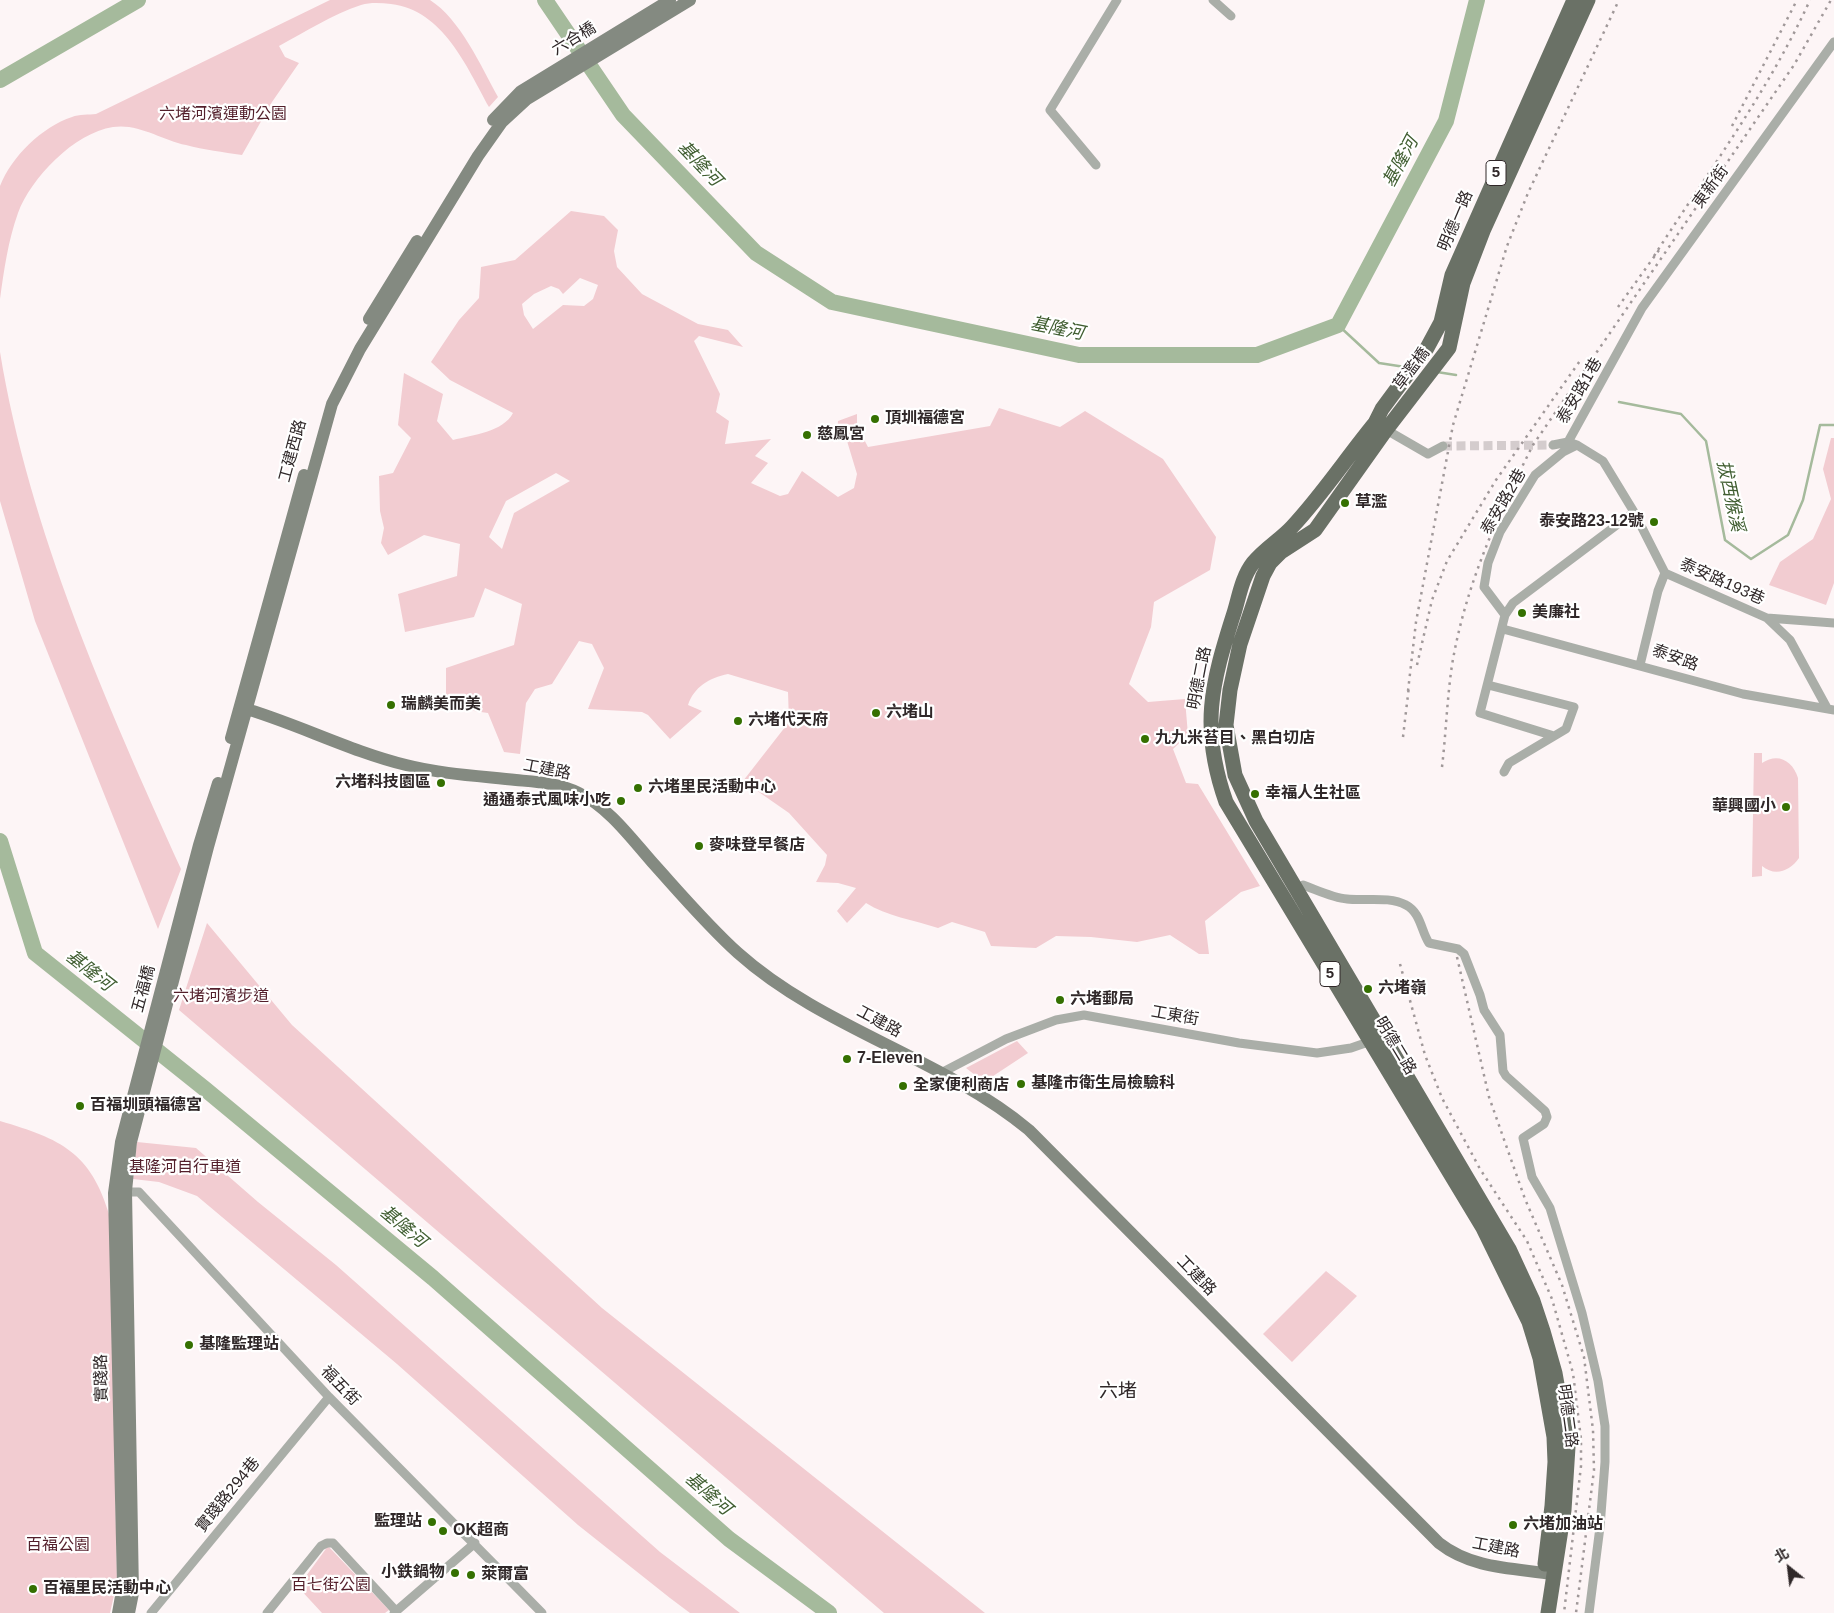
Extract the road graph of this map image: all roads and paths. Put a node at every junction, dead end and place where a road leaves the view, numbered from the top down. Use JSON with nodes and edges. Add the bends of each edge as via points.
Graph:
{"nodes":[{"id":1,"x":690,"y":0,"type":"edge"},
{"id":2,"x":1117,"y":0,"type":"edge"},
{"id":3,"x":1213,"y":0,"type":"edge"},
{"id":4,"x":1574,"y":0,"type":"edge"},
{"id":5,"x":1588,"y":0,"type":"edge"},
{"id":6,"x":664,"y":5,"type":"edge"},
{"id":7,"x":1231,"y":16,"type":"dead end"},
{"id":8,"x":1834,"y":42,"type":"edge"},
{"id":9,"x":509,"y":107,"type":"joint"},
{"id":10,"x":1096,"y":165,"type":"dead end"},
{"id":11,"x":1427,"y":348,"type":"joint"},
{"id":12,"x":1449,"y":348,"type":"joint"},
{"id":13,"x":1618,"y":354,"type":"joint"},
{"id":14,"x":1385,"y":405,"type":"joint"},
{"id":15,"x":1403,"y":410,"type":"joint"},
{"id":16,"x":1380,"y":426,"type":"junction"},
{"id":17,"x":1573,"y":444,"type":"junction"},
{"id":18,"x":1553,"y":445,"type":"tunnel mouth"},
{"id":19,"x":1443,"y":446,"type":"tunnel mouth"},
{"id":20,"x":1634,"y":512,"type":"junction"},
{"id":21,"x":1665,"y":573,"type":"junction"},
{"id":22,"x":1505,"y":615,"type":"junction"},
{"id":23,"x":1767,"y":618,"type":"junction"},
{"id":24,"x":1834,"y":624,"type":"edge"},
{"id":25,"x":1503,"y":629,"type":"junction"},
{"id":26,"x":1640,"y":665,"type":"junction"},
{"id":27,"x":1488,"y":685,"type":"junction"},
{"id":28,"x":244,"y":708,"type":"junction"},
{"id":29,"x":1830,"y":709,"type":"edge"},
{"id":30,"x":1554,"y":736,"type":"junction"},
{"id":31,"x":1504,"y":772,"type":"dead end"},
{"id":32,"x":204,"y":846,"type":"joint"},
{"id":33,"x":1303,"y":885,"type":"dead end"},
{"id":34,"x":1377,"y":1039,"type":"junction"},
{"id":35,"x":941,"y":1073,"type":"junction"},
{"id":36,"x":126,"y":1142,"type":"joint"},
{"id":37,"x":120,"y":1192,"type":"junction"},
{"id":38,"x":329,"y":1397,"type":"junction"},
{"id":39,"x":475,"y":1542,"type":"junction"},
{"id":40,"x":1548,"y":1573,"type":"junction"},
{"id":41,"x":1544,"y":1609,"type":"edge"},
{"id":42,"x":395,"y":1612,"type":"edge"},
{"id":43,"x":118,"y":1613,"type":"edge"},
{"id":44,"x":129,"y":1613,"type":"edge"},
{"id":45,"x":151,"y":1613,"type":"edge"},
{"id":46,"x":267,"y":1613,"type":"edge"},
{"id":47,"x":542,"y":1613,"type":"edge"},
{"id":48,"x":1588,"y":1613,"type":"edge"}],
"edges":[{"from":1,"to":6,"type":"street","name":"六合橋"},
{"from":2,"to":10,"type":"street","via":[[1050,110]]},
{"from":3,"to":7,"type":"street"},
{"from":4,"to":11,"type":"main road","name":"明德一路","number":"5","via":[[1452,274],[1441,322]]},
{"from":5,"to":12,"type":"main road","name":"明德一路","number":"5","via":[[1476,248],[1463,283]]},
{"from":6,"to":9,"type":"street","name":"六合橋","via":[[527,99]]},
{"from":8,"to":13,"type":"street","name":"東新街","via":[[1642,308]]},
{"from":9,"to":28,"type":"street","name":"工建西路","via":[[360,349],[332,404]]},
{"from":11,"to":14,"type":"main road","name":"草濫橋","number":"5"},
{"from":12,"to":15,"type":"main road","name":"草濫橋","number":"5"},
{"from":13,"to":17,"type":"street","name":"泰安路1巷"},
{"from":14,"to":16,"type":"main road","name":"明德二路","number":"5"},
{"from":15,"to":16,"type":"main road","name":"明德二路","number":"5"},
{"from":16,"to":19,"type":"street","via":[[1428,454]]},
{"from":16,"to":34,"type":"main road","name":"明德二路","number":"5","via":[[1291,528],[1252,564],[1222,648],[1209,722],[1210,746],[1226,802]]},
{"from":17,"to":18,"type":"street"},
{"from":17,"to":20,"type":"street","via":[[1603,461]]},
{"from":17,"to":22,"type":"street","name":"泰安路2巷","via":[[1535,475],[1500,532],[1488,563],[1484,587]]},
{"from":20,"to":21,"type":"street"},
{"from":20,"to":22,"type":"street","via":[[1513,603]]},
{"from":21,"to":23,"type":"street","name":"泰安路193巷"},
{"from":21,"to":26,"type":"street","name":"泰安路"},
{"from":22,"to":25,"type":"street"},
{"from":23,"to":24,"type":"street"},
{"from":23,"to":29,"type":"street","name":"泰安路","via":[[1790,640]]},
{"from":25,"to":26,"type":"street"},
{"from":25,"to":27,"type":"street"},
{"from":26,"to":29,"type":"street","name":"泰安路","via":[[1743,694]]},
{"from":27,"to":30,"type":"street","via":[[1480,713]]},
{"from":27,"to":30,"type":"street","via":[[1574,707],[1566,729]]},
{"from":28,"to":32,"type":"street","name":"工建西路"},
{"from":28,"to":35,"type":"street","name":"工建路","via":[[405,765],[557,785],[578,793],[600,806],[619,824],[716,932],[766,977],[797,997]]},
{"from":30,"to":31,"type":"street","via":[[1509,763]]},
{"from":32,"to":36,"type":"street","name":"五福橋"},
{"from":33,"to":48,"type":"street","via":[[1345,899],[1392,901],[1406,905],[1422,924],[1423,934],[1429,943],[1458,949],[1464,954],[1484,1010],[1500,1035],[1503,1071],[1545,1111],[1544,1124],[1523,1138],[1523,1144],[1532,1177],[1550,1208],[1582,1313],[1605,1426],[1600,1527]]},
{"from":34,"to":35,"type":"street","name":"工東街","via":[[1351,1048],[1317,1053],[1238,1043],[1084,1015],[1056,1020],[1006,1039]]},
{"from":34,"to":40,"type":"main road","name":"明德二路","number":"5","via":[[1509,1250],[1543,1331],[1555,1373],[1568,1447],[1564,1510]]},
{"from":35,"to":40,"type":"street","name":"工建路","via":[[1006,1111],[1052,1152],[1439,1543],[1458,1557],[1476,1563]]},
{"from":36,"to":37,"type":"street","name":"實踐路"},
{"from":37,"to":38,"type":"street","name":"福五街","via":[[139,1192]]},
{"from":37,"to":43,"type":"street","name":"實踐路","via":[[123,1585]]},
{"from":37,"to":44,"type":"street","name":"實踐路","via":[[133,1593]]},
{"from":38,"to":39,"type":"street","name":"福五街"},
{"from":38,"to":45,"type":"street","name":"實踐路294巷"},
{"from":39,"to":42,"type":"street"},
{"from":39,"to":47,"type":"street","name":"福五街"},
{"from":40,"to":41,"type":"main road","name":"明德二路","number":"5"},
{"from":42,"to":46,"type":"street","via":[[333,1543],[327,1543],[321,1546]]}]}
